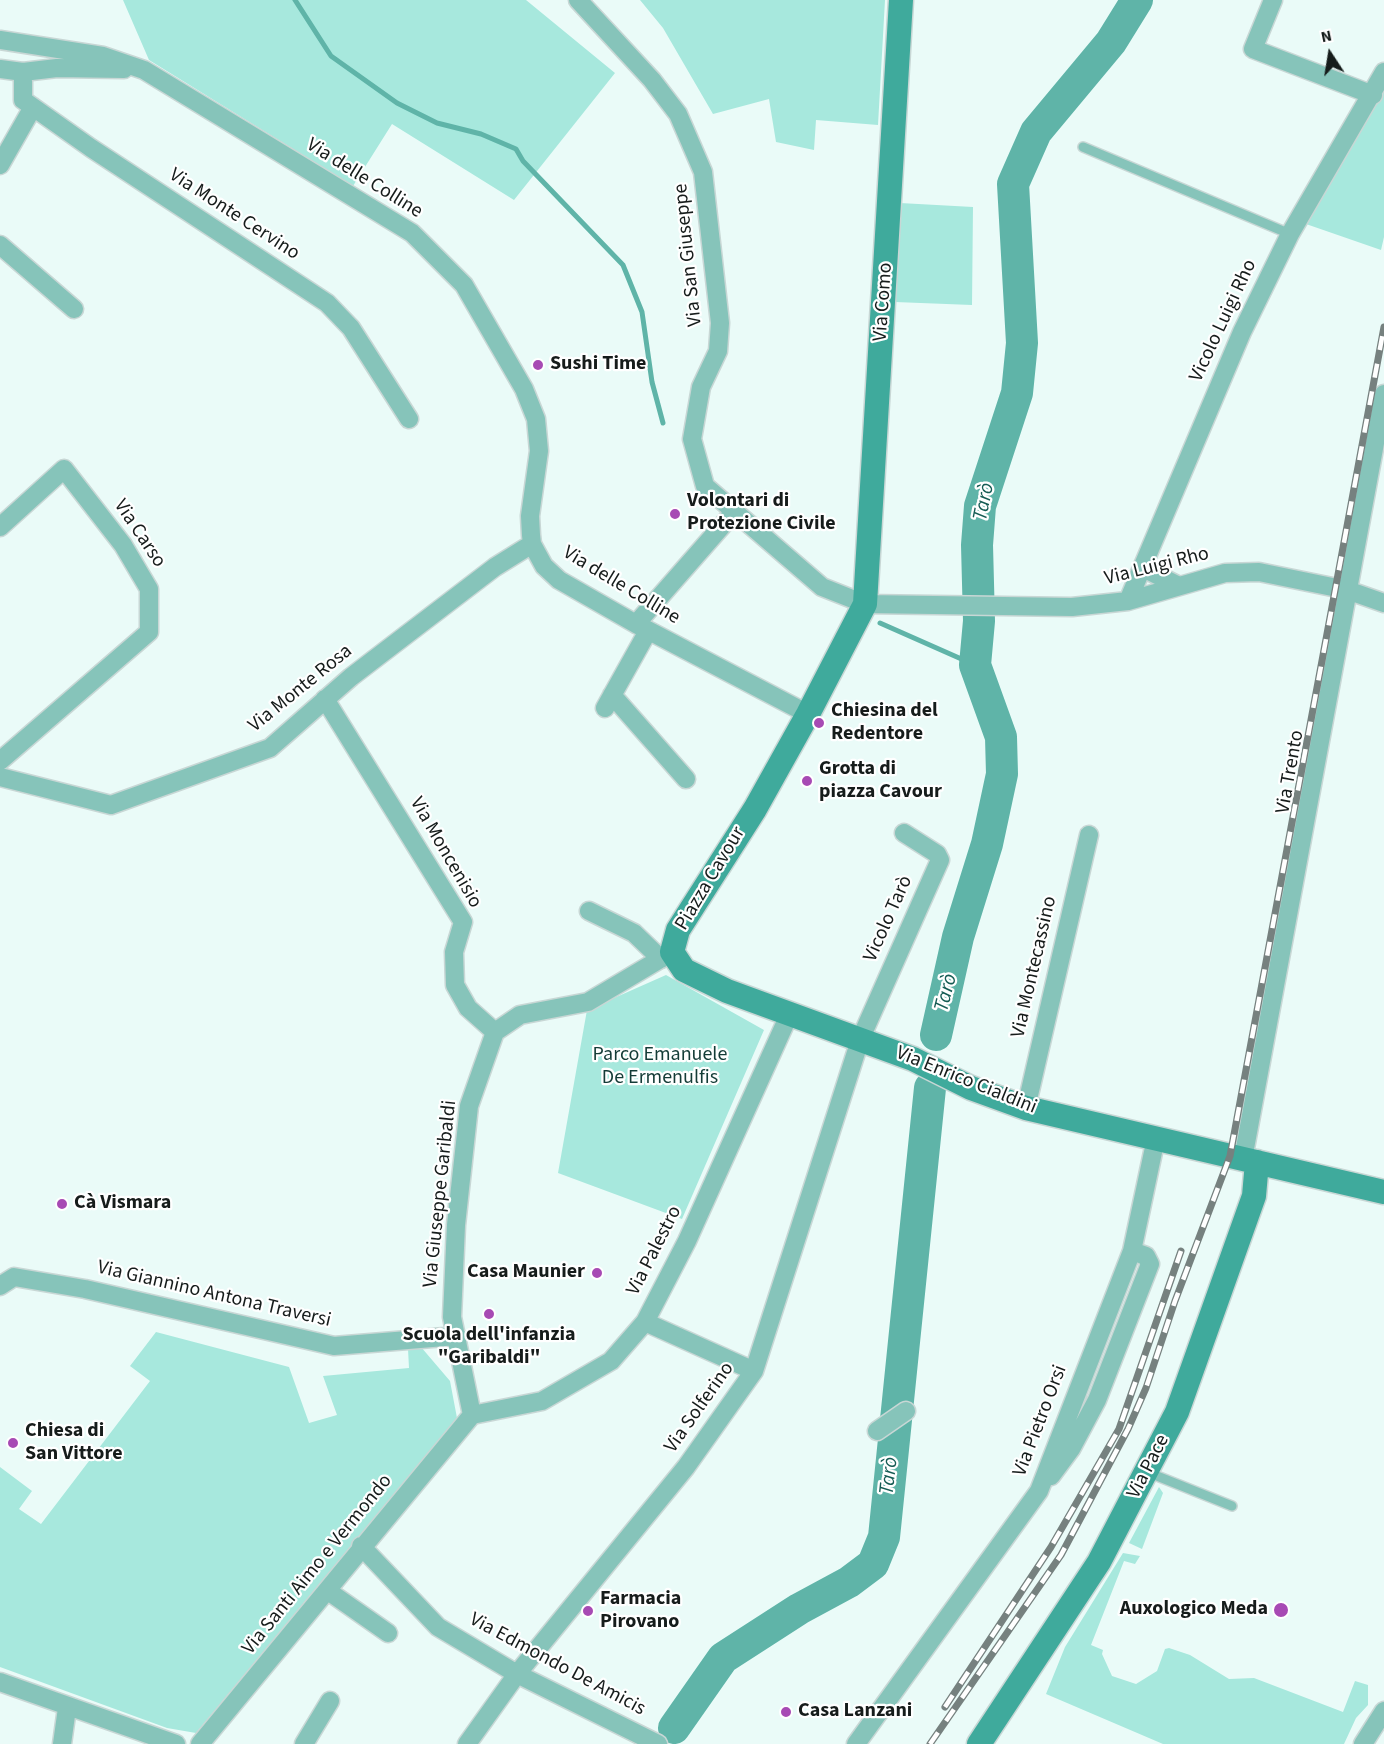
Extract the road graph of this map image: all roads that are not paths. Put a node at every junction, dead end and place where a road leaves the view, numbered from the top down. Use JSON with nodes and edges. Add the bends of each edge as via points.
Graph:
{"nodes":[{"id":1,"x":578,"y":0,"type":"edge"},
{"id":2,"x":901,"y":0,"type":"edge"},
{"id":3,"x":1273,"y":0,"type":"edge"},
{"id":4,"x":0,"y":40,"type":"edge"},
{"id":5,"x":0,"y":69,"type":"edge"},
{"id":6,"x":144,"y":70,"type":"junction"},
{"id":7,"x":23,"y":72,"type":"junction"},
{"id":8,"x":1384,"y":72,"type":"edge"},
{"id":9,"x":1373,"y":95,"type":"junction"},
{"id":10,"x":33,"y":107,"type":"junction"},
{"id":11,"x":1083,"y":147,"type":"dead end"},
{"id":12,"x":0,"y":165,"type":"edge"},
{"id":13,"x":1290,"y":234,"type":"junction"},
{"id":14,"x":0,"y":245,"type":"edge"},
{"id":15,"x":75,"y":309,"type":"dead end"},
{"id":16,"x":1384,"y":394,"type":"edge"},
{"id":17,"x":409,"y":419,"type":"dead end"},
{"id":18,"x":735,"y":511,"type":"junction"},
{"id":19,"x":0,"y":527,"type":"edge"},
{"id":20,"x":532,"y":544,"type":"junction"},
{"id":21,"x":1143,"y":568,"type":"junction"},
{"id":22,"x":1179,"y":586,"type":"junction"},
{"id":23,"x":1347,"y":590,"type":"junction"},
{"id":24,"x":1128,"y":601,"type":"junction"},
{"id":25,"x":1384,"y":603,"type":"edge"},
{"id":26,"x":865,"y":604,"type":"junction"},
{"id":27,"x":642,"y":627,"type":"junction"},
{"id":28,"x":325,"y":699,"type":"junction"},
{"id":29,"x":808,"y":714,"type":"junction"},
{"id":30,"x":0,"y":760,"type":"edge"},
{"id":31,"x":0,"y":777,"type":"edge"},
{"id":32,"x":686,"y":779,"type":"dead end"},
{"id":33,"x":904,"y":833,"type":"dead end"},
{"id":34,"x":1089,"y":835,"type":"dead end"},
{"id":35,"x":589,"y":911,"type":"dead end"},
{"id":36,"x":667,"y":955,"type":"junction"},
{"id":37,"x":789,"y":1015,"type":"junction"},
{"id":38,"x":495,"y":1032,"type":"junction"},
{"id":39,"x":860,"y":1040,"type":"junction"},
{"id":40,"x":1026,"y":1108,"type":"junction"},
{"id":41,"x":1156,"y":1138,"type":"junction"},
{"id":42,"x":1250,"y":1161,"type":"junction"},
{"id":43,"x":1384,"y":1192,"type":"edge"},
{"id":44,"x":0,"y":1286,"type":"edge"},
{"id":45,"x":645,"y":1322,"type":"junction"},
{"id":46,"x":457,"y":1336,"type":"junction"},
{"id":47,"x":754,"y":1371,"type":"junction"},
{"id":48,"x":906,"y":1411,"type":"dead end"},
{"id":49,"x":472,"y":1415,"type":"junction"},
{"id":50,"x":877,"y":1431,"type":"dead end"},
{"id":51,"x":1147,"y":1472,"type":"junction"},
{"id":52,"x":1232,"y":1506,"type":"dead end"},
{"id":53,"x":361,"y":1546,"type":"junction"},
{"id":54,"x":328,"y":1591,"type":"junction"},
{"id":55,"x":388,"y":1633,"type":"dead end"},
{"id":56,"x":516,"y":1674,"type":"junction"},
{"id":57,"x":0,"y":1682,"type":"edge"},
{"id":58,"x":330,"y":1701,"type":"dead end"},
{"id":59,"x":67,"y":1708,"type":"junction"},
{"id":60,"x":1384,"y":1711,"type":"edge"},
{"id":61,"x":62,"y":1744,"type":"edge"},
{"id":62,"x":176,"y":1744,"type":"edge"},
{"id":63,"x":200,"y":1744,"type":"edge"},
{"id":64,"x":304,"y":1744,"type":"edge"},
{"id":65,"x":466,"y":1744,"type":"edge"},
{"id":66,"x":658,"y":1744,"type":"edge"},
{"id":67,"x":856,"y":1744,"type":"edge"},
{"id":68,"x":979,"y":1744,"type":"edge"},
{"id":69,"x":1363,"y":1744,"type":"edge"}],
"edges":[{"from":1,"to":18,"type":"street","name":"Via San Giuseppe","via":[[678,114],[703,172],[720,323],[718,351],[701,387],[692,439],[705,486]]},
{"from":2,"to":26,"type":"street","name":"Via Como"},
{"from":3,"to":9,"type":"street","via":[[1253,49]]},
{"from":4,"to":6,"type":"street","name":"Via delle Colline","via":[[104,56]]},
{"from":5,"to":7,"type":"street"},
{"from":6,"to":7,"type":"street","via":[[57,68]]},
{"from":6,"to":20,"type":"street","name":"Via delle Colline","via":[[412,234],[464,285],[510,360],[536,419],[539,451],[530,516]]},
{"from":7,"to":10,"type":"street","via":[[23,100]]},
{"from":8,"to":9,"type":"street","name":"Vicolo Luigi Rho"},
{"from":9,"to":13,"type":"street","name":"Vicolo Luigi Rho"},
{"from":10,"to":12,"type":"street"},
{"from":10,"to":17,"type":"street","name":"Via Monte Cervino","via":[[327,303],[351,328]]},
{"from":11,"to":13,"type":"lane"},
{"from":13,"to":21,"type":"street","name":"Vicolo Luigi Rho","via":[[1229,359]]},
{"from":14,"to":15,"type":"street"},
{"from":16,"to":23,"type":"street","name":"Via Trento"},
{"from":18,"to":26,"type":"street","name":"Via San Giuseppe","via":[[822,586]]},
{"from":18,"to":27,"type":"street"},
{"from":19,"to":30,"type":"street","name":"Via Carso","via":[[64,469],[123,545],[149,589],[149,632]]},
{"from":20,"to":27,"type":"street","name":"Via delle Colline","via":[[544,566],[559,580]]},
{"from":20,"to":28,"type":"street","name":"Via Monte Rosa","via":[[495,567]]},
{"from":21,"to":22,"type":"street"},
{"from":21,"to":24,"type":"street","name":"Vicolo Luigi Rho"},
{"from":22,"to":23,"type":"street","name":"Via Luigi Rho","via":[[1225,573],[1259,572]]},
{"from":22,"to":24,"type":"street","name":"Via Luigi Rho"},
{"from":23,"to":25,"type":"street","name":"Via Luigi Rho"},
{"from":23,"to":42,"type":"street","name":"Via Trento"},
{"from":24,"to":26,"type":"street","name":"Via Luigi Rho","via":[[1072,608]]},
{"from":26,"to":29,"type":"street","name":"Piazza Cavour"},
{"from":27,"to":29,"type":"street","name":"Via delle Colline"},
{"from":27,"to":32,"type":"street","via":[[609,701]]},
{"from":28,"to":31,"type":"street","name":"Via Monte Rosa","via":[[270,748],[111,805]]},
{"from":28,"to":38,"type":"street","name":"Via Moncenisio","via":[[463,922],[454,952],[455,985],[468,1008]]},
{"from":29,"to":36,"type":"street","name":"Piazza Cavour","via":[[755,809],[696,899]]},
{"from":33,"to":39,"type":"street","name":"Vicolo Tarò","via":[[938,854],[940,860]]},
{"from":34,"to":40,"type":"street","name":"Via Montecassino"},
{"from":35,"to":36,"type":"street"},
{"from":36,"to":37,"type":"street","name":"Via Enrico Cialdini","via":[[684,970],[727,992]]},
{"from":36,"to":38,"type":"street","via":[[588,1002],[520,1015]]},
{"from":37,"to":39,"type":"street","name":"Via Enrico Cialdini"},
{"from":37,"to":45,"type":"street","name":"Via Palestro","via":[[687,1241]]},
{"from":38,"to":46,"type":"street","name":"Via Giuseppe Garibaldi","via":[[469,1106],[456,1225],[452,1317]]},
{"from":39,"to":40,"type":"street","name":"Via Enrico Cialdini"},
{"from":39,"to":47,"type":"street","name":"Via Solferino"},
{"from":40,"to":41,"type":"street","name":"Via Enrico Cialdini"},
{"from":41,"to":42,"type":"street","name":"Via Enrico Cialdini"},
{"from":41,"to":67,"type":"street","name":"Via Pietro Orsi","via":[[1139,1253],[1039,1491]]},
{"from":42,"to":43,"type":"street","name":"Via Enrico Cialdini"},
{"from":42,"to":51,"type":"street","name":"Via Pace","via":[[1254,1196],[1177,1412]]},
{"from":44,"to":46,"type":"street","name":"Via Giannino Antona Traversi","via":[[14,1277],[75,1287],[334,1346]]},
{"from":45,"to":47,"type":"street"},
{"from":45,"to":49,"type":"street","name":"Via Palestro","via":[[611,1362],[542,1401]]},
{"from":46,"to":49,"type":"street","name":"Via Giuseppe Garibaldi"},
{"from":47,"to":56,"type":"street","name":"Via Solferino","via":[[686,1467]]},
{"from":48,"to":50,"type":"street"},
{"from":49,"to":53,"type":"street","name":"Via Santi Aimo e Vermondo"},
{"from":51,"to":52,"type":"lane"},
{"from":51,"to":68,"type":"street","name":"Via Pace","via":[[1099,1562]]},
{"from":53,"to":54,"type":"street","name":"Via Santi Aimo e Vermondo"},
{"from":53,"to":56,"type":"street","name":"Via Edmondo De Amicis","via":[[438,1627]]},
{"from":54,"to":55,"type":"street"},
{"from":54,"to":63,"type":"street","name":"Via Santi Aimo e Vermondo"},
{"from":56,"to":65,"type":"street","name":"Via Solferino"},
{"from":56,"to":66,"type":"street","name":"Via Edmondo De Amicis"},
{"from":57,"to":59,"type":"street"},
{"from":58,"to":64,"type":"street"},
{"from":59,"to":61,"type":"street"},
{"from":59,"to":62,"type":"street"},
{"from":60,"to":69,"type":"street"}]}
